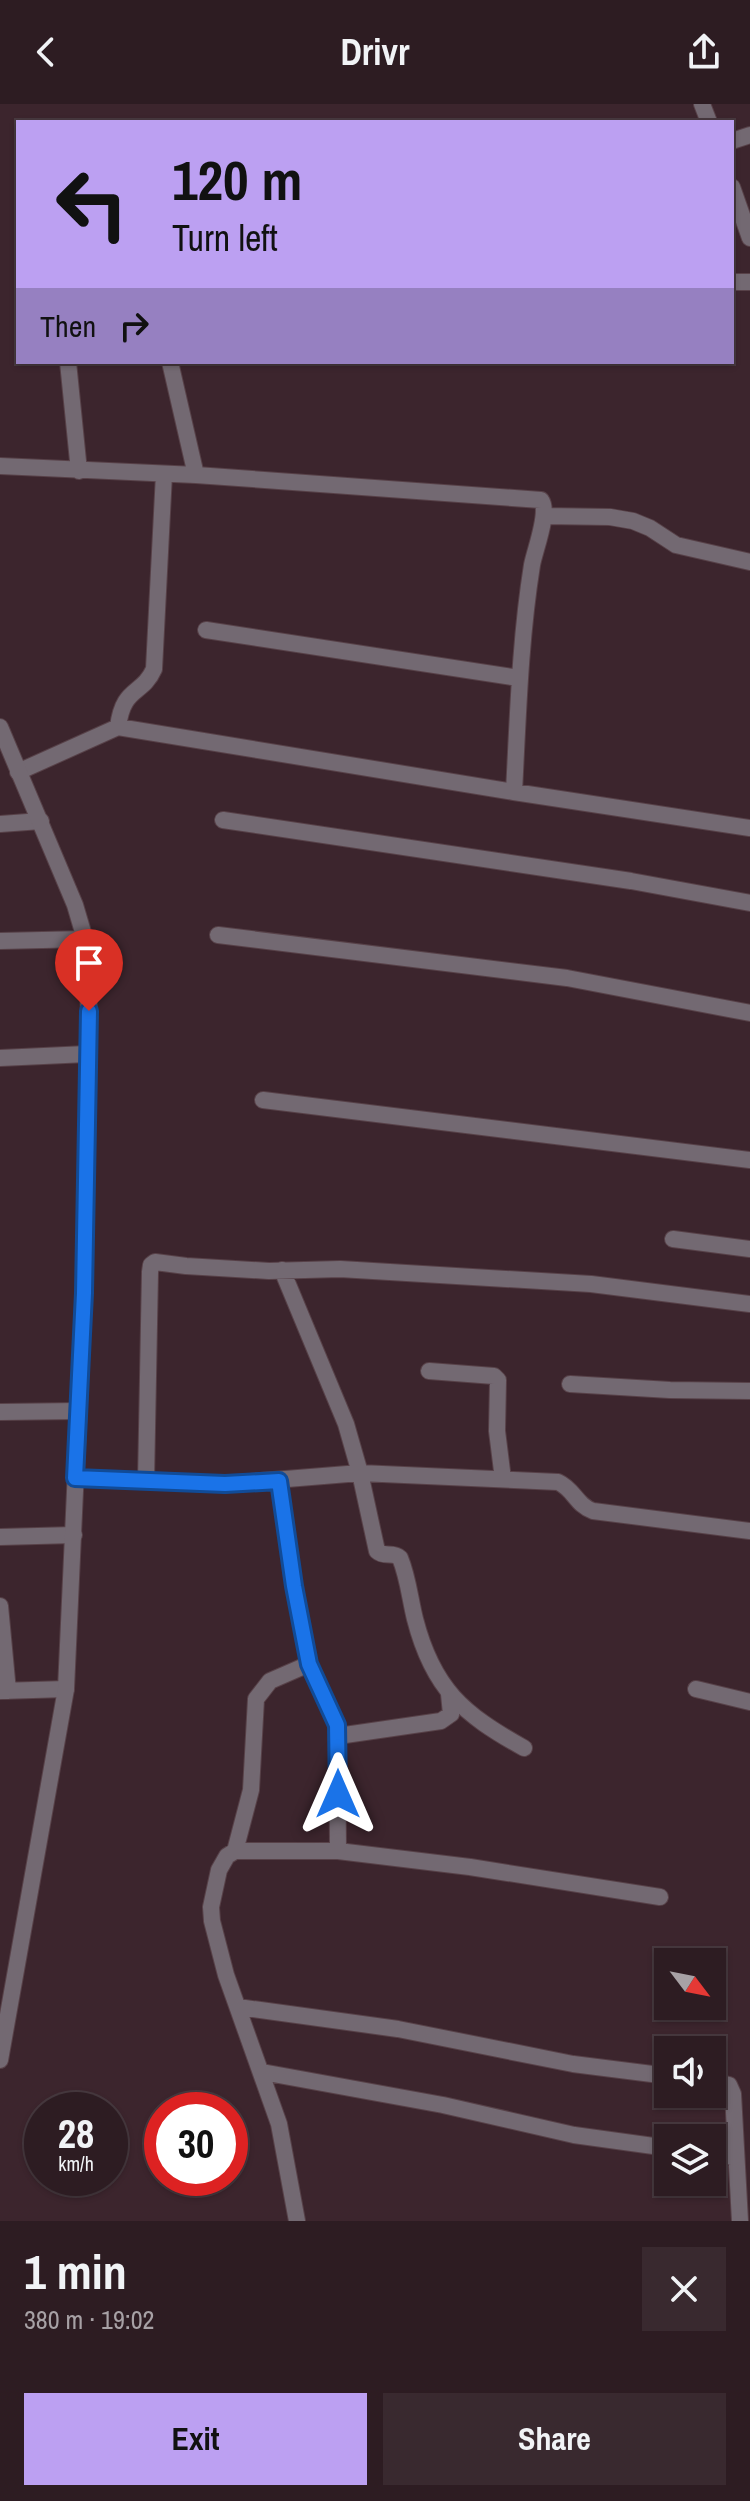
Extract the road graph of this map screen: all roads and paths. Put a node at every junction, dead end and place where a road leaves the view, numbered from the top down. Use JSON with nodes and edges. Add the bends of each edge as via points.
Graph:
{"nodes":[{"id":1,"x":734,"y":193,"type":"edge"},
{"id":2,"x":750,"y":238,"type":"edge"},
{"id":3,"x":68,"y":364,"type":"edge"},
{"id":4,"x":170,"y":364,"type":"edge"},
{"id":5,"x":0,"y":466,"type":"edge"},
{"id":6,"x":79,"y":471,"type":"junction"},
{"id":7,"x":164,"y":474,"type":"junction"},
{"id":8,"x":196,"y":475,"type":"junction"},
{"id":9,"x":545,"y":516,"type":"junction"},
{"id":10,"x":750,"y":562,"type":"edge"},
{"id":11,"x":206,"y":630,"type":"dead end"},
{"id":12,"x":519,"y":678,"type":"junction"},
{"id":13,"x":0,"y":727,"type":"edge"},
{"id":14,"x":107,"y":730,"type":"junction"},
{"id":15,"x":18,"y":772,"type":"junction"},
{"id":16,"x":514,"y":792,"type":"junction"},
{"id":17,"x":223,"y":820,"type":"dead end"},
{"id":18,"x":41,"y":821,"type":"junction"},
{"id":19,"x":0,"y":824,"type":"edge"},
{"id":20,"x":750,"y":828,"type":"edge"},
{"id":21,"x":750,"y":903,"type":"edge"},
{"id":22,"x":218,"y":935,"type":"dead end"},
{"id":23,"x":85,"y":939,"type":"junction"},
{"id":24,"x":0,"y":941,"type":"edge"},
{"id":25,"x":750,"y":1013,"type":"edge"},
{"id":26,"x":87,"y":1054,"type":"junction"},
{"id":27,"x":0,"y":1058,"type":"edge"},
{"id":28,"x":263,"y":1100,"type":"dead end"},
{"id":29,"x":750,"y":1160,"type":"edge"},
{"id":30,"x":673,"y":1239,"type":"dead end"},
{"id":31,"x":750,"y":1249,"type":"edge"},
{"id":32,"x":282,"y":1270,"type":"junction"},
{"id":33,"x":750,"y":1304,"type":"edge"},
{"id":34,"x":429,"y":1371,"type":"dead end"},
{"id":35,"x":570,"y":1384,"type":"dead end"},
{"id":36,"x":750,"y":1391,"type":"edge"},
{"id":37,"x":78,"y":1411,"type":"junction"},
{"id":38,"x":0,"y":1412,"type":"edge"},
{"id":39,"x":360,"y":1473,"type":"junction"},
{"id":40,"x":75,"y":1478,"type":"junction"},
{"id":41,"x":503,"y":1479,"type":"junction"},
{"id":42,"x":146,"y":1481,"type":"junction"},
{"id":43,"x":279,"y":1481,"type":"junction"},
{"id":44,"x":750,"y":1531,"type":"edge"},
{"id":45,"x":74,"y":1535,"type":"junction"},
{"id":46,"x":0,"y":1537,"type":"edge"},
{"id":47,"x":0,"y":1606,"type":"edge"},
{"id":48,"x":309,"y":1664,"type":"junction"},
{"id":49,"x":66,"y":1689,"type":"junction"},
{"id":50,"x":696,"y":1689,"type":"dead end"},
{"id":51,"x":4,"y":1691,"type":"edge"},
{"id":52,"x":449,"y":1694,"type":"junction"},
{"id":53,"x":750,"y":1702,"type":"edge"},
{"id":54,"x":338,"y":1736,"type":"junction"},
{"id":55,"x":524,"y":1748,"type":"dead end"},
{"id":56,"x":235,"y":1851,"type":"junction"},
{"id":57,"x":338,"y":1851,"type":"junction"},
{"id":58,"x":660,"y":1897,"type":"dead end"},
{"id":59,"x":238,"y":2007,"type":"junction"},
{"id":60,"x":0,"y":2008,"type":"edge"},
{"id":61,"x":5,"y":2032,"type":"junction"},
{"id":62,"x":0,"y":2060,"type":"edge"},
{"id":63,"x":262,"y":2072,"type":"junction"},
{"id":64,"x":654,"y":2074,"type":"edge"},
{"id":65,"x":726,"y":2083,"type":"edge"},
{"id":66,"x":654,"y":2146,"type":"edge"},
{"id":67,"x":726,"y":2156,"type":"edge"},
{"id":68,"x":736,"y":2157,"type":"junction"},
{"id":69,"x":744,"y":2194,"type":"edge"},
{"id":70,"x":297,"y":2221,"type":"edge"},
{"id":71,"x":740,"y":2221,"type":"edge"}],
"edges":[{"from":1,"to":2,"type":"street"},
{"from":3,"to":6,"type":"street"},
{"from":4,"to":8,"type":"street"},
{"from":5,"to":6,"type":"street"},
{"from":6,"to":7,"type":"street"},
{"from":7,"to":8,"type":"street"},
{"from":7,"to":14,"type":"street","via":[[154,669],[125,699]]},
{"from":8,"to":9,"type":"street","via":[[537,499],[544,503]]},
{"from":9,"to":10,"type":"street","via":[[633,521],[676,545]]},
{"from":9,"to":12,"type":"street","via":[[532,565]]},
{"from":11,"to":12,"type":"street"},
{"from":12,"to":16,"type":"street"},
{"from":13,"to":15,"type":"street"},
{"from":14,"to":15,"type":"street"},
{"from":14,"to":16,"type":"street"},
{"from":15,"to":18,"type":"street"},
{"from":16,"to":20,"type":"street"},
{"from":17,"to":21,"type":"street"},
{"from":18,"to":19,"type":"street"},
{"from":18,"to":23,"type":"street"},
{"from":22,"to":25,"type":"street","via":[[567,978]]},
{"from":23,"to":24,"type":"street"},
{"from":23,"to":26,"type":"street"},
{"from":26,"to":27,"type":"street"},
{"from":26,"to":37,"type":"street"},
{"from":28,"to":29,"type":"street"},
{"from":30,"to":31,"type":"street"},
{"from":32,"to":33,"type":"street","via":[[591,1284]]},
{"from":32,"to":39,"type":"street","via":[[346,1424]]},
{"from":32,"to":42,"type":"street","via":[[160,1261],[151,1265]]},
{"from":34,"to":41,"type":"street","via":[[498,1380]]},
{"from":35,"to":36,"type":"street"},
{"from":37,"to":38,"type":"street"},
{"from":37,"to":40,"type":"street"},
{"from":39,"to":41,"type":"street"},
{"from":39,"to":43,"type":"street"},
{"from":39,"to":52,"type":"street","via":[[377,1551],[400,1558],[426,1652]]},
{"from":40,"to":42,"type":"street"},
{"from":40,"to":45,"type":"street"},
{"from":41,"to":44,"type":"street","via":[[558,1482],[571,1490],[580,1506],[593,1511]]},
{"from":42,"to":43,"type":"street"},
{"from":43,"to":48,"type":"street"},
{"from":45,"to":46,"type":"street"},
{"from":45,"to":49,"type":"street"},
{"from":47,"to":51,"type":"street"},
{"from":48,"to":54,"type":"street"},
{"from":48,"to":56,"type":"street","via":[[270,1681],[256,1699],[253,1771]]},
{"from":49,"to":51,"type":"street"},
{"from":49,"to":61,"type":"street"},
{"from":50,"to":53,"type":"street"},
{"from":52,"to":54,"type":"street","via":[[451,1714],[441,1721]]},
{"from":52,"to":55,"type":"street","via":[[477,1721]]},
{"from":54,"to":57,"type":"street"},
{"from":56,"to":57,"type":"street"},
{"from":56,"to":59,"type":"street","via":[[219,1870],[211,1907]]},
{"from":57,"to":58,"type":"street"},
{"from":59,"to":63,"type":"street"},
{"from":59,"to":64,"type":"street"},
{"from":60,"to":61,"type":"street"},
{"from":61,"to":62,"type":"street"},
{"from":63,"to":66,"type":"street","via":[[443,2105],[545,2130]]},
{"from":63,"to":70,"type":"street","via":[[286,2151]]},
{"from":65,"to":68,"type":"street","via":[[731,2087]]},
{"from":67,"to":68,"type":"street"},
{"from":68,"to":69,"type":"street"},
{"from":69,"to":71,"type":"street"}]}
